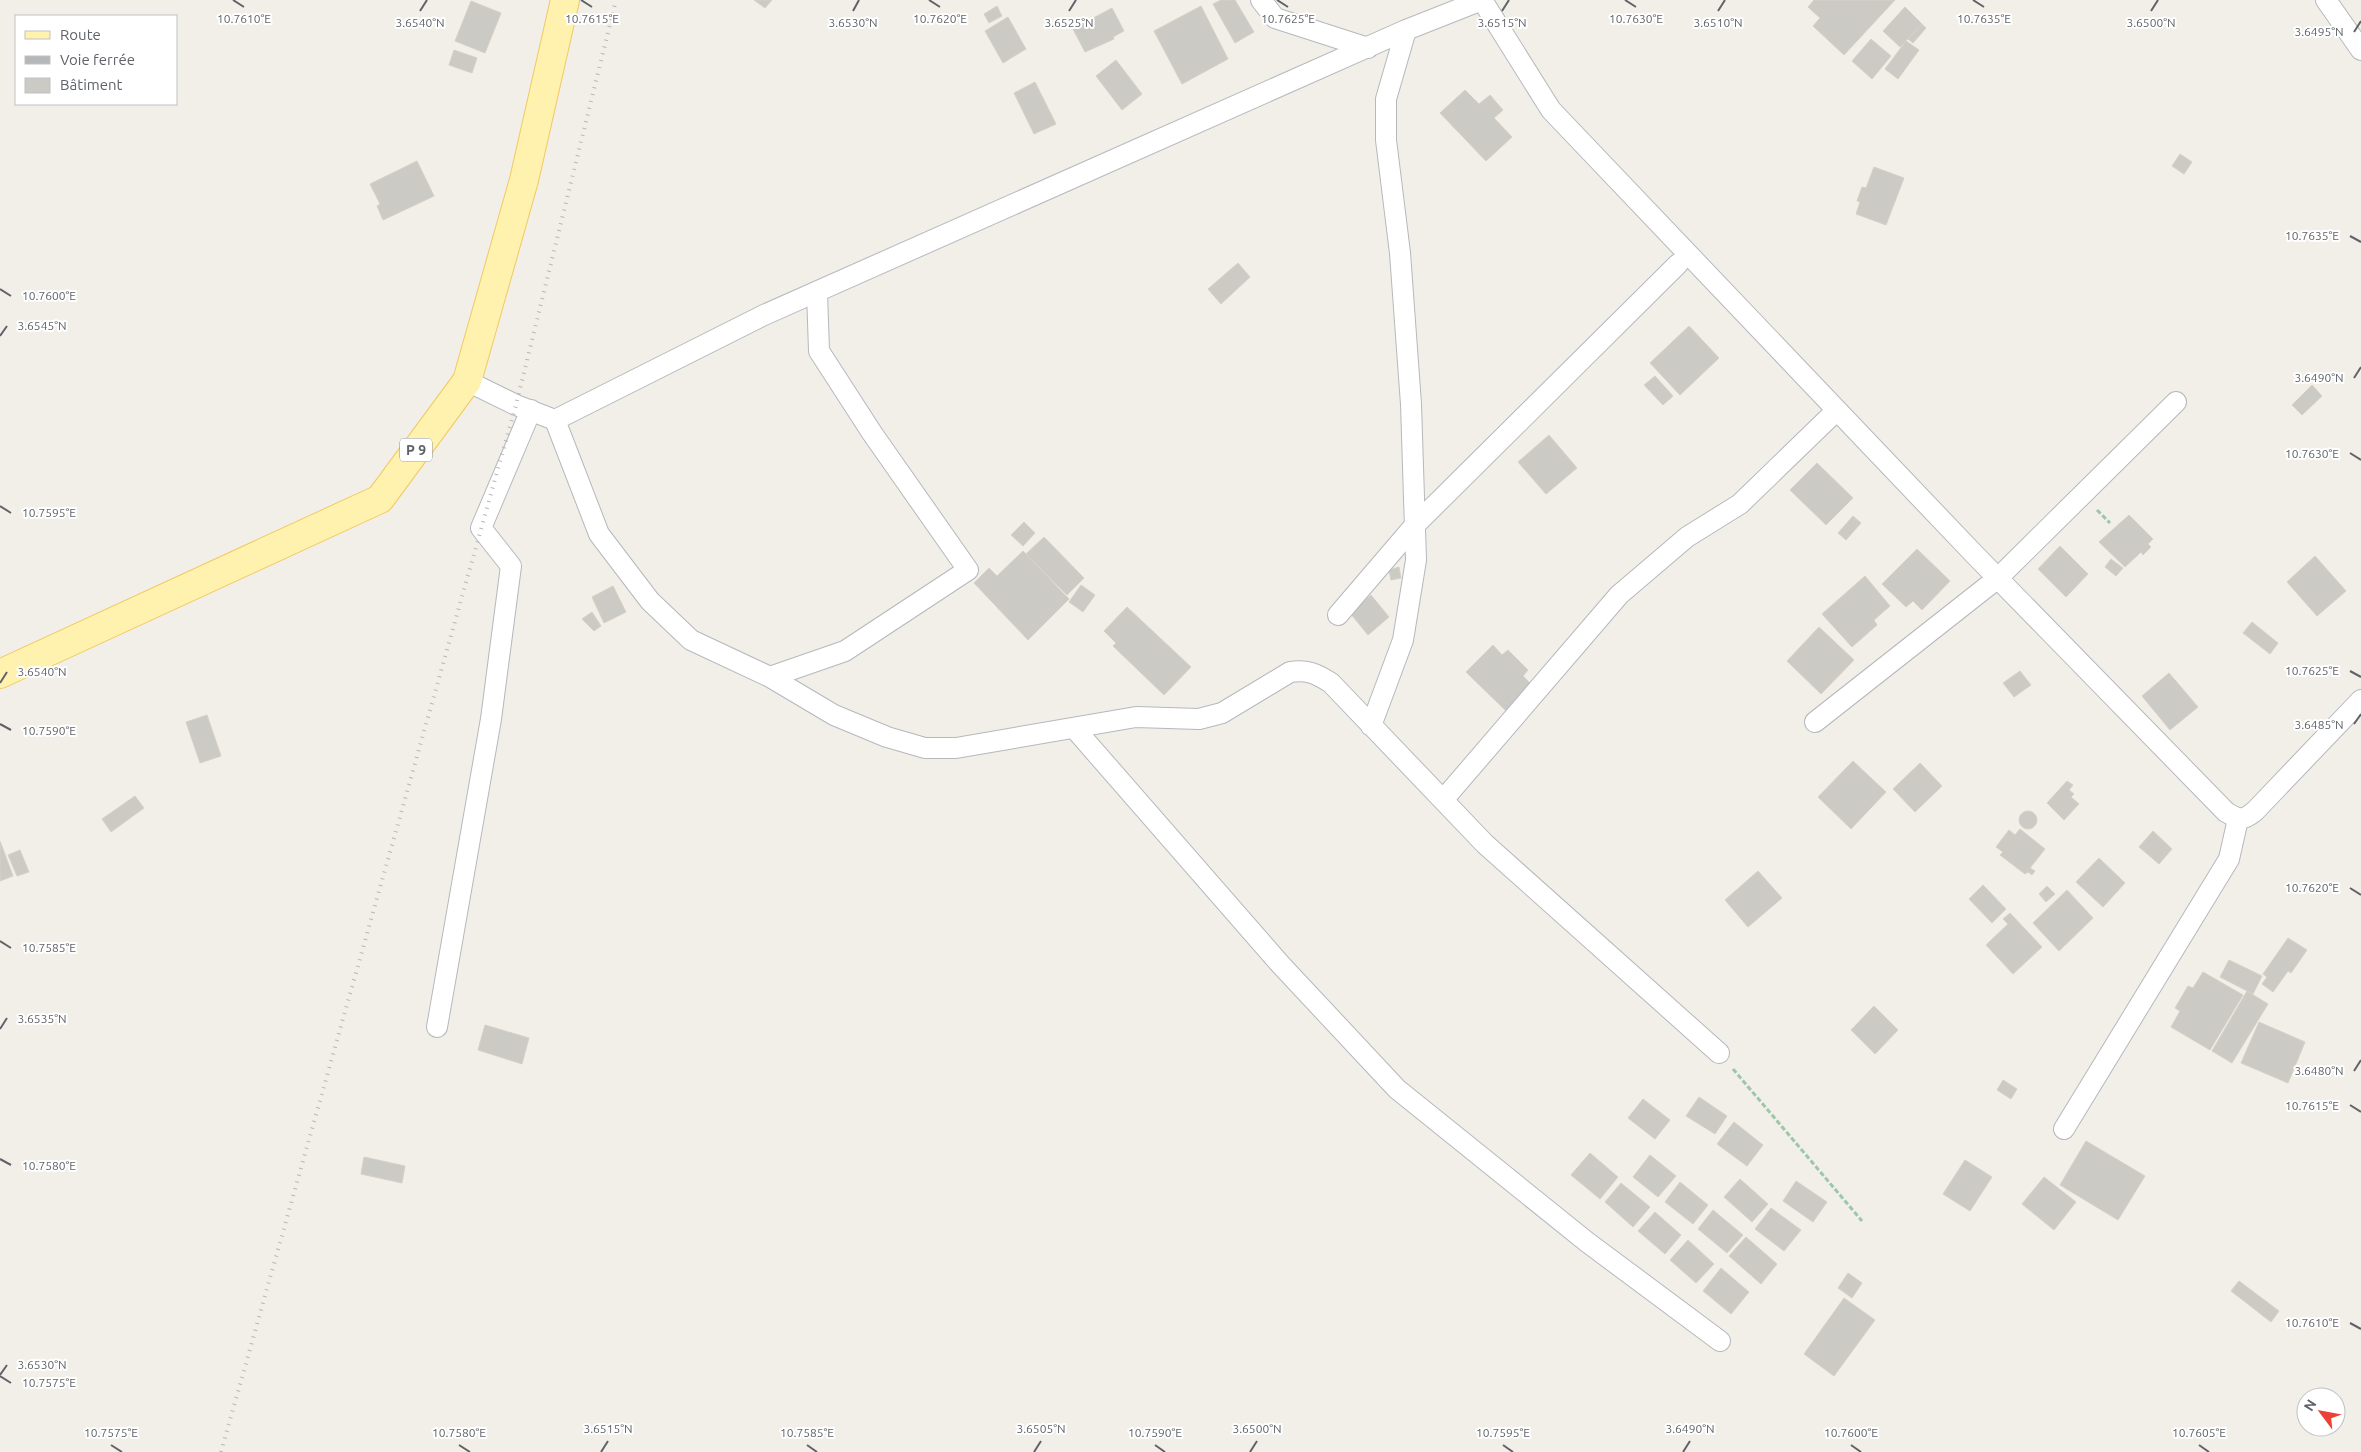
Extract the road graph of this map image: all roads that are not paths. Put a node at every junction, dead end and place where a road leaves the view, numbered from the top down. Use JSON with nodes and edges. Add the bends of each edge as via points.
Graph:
{"nodes":[{"id":1,"x":565,"y":0,"type":"edge"},
{"id":2,"x":1261,"y":0,"type":"edge"},
{"id":3,"x":1482,"y":0,"type":"edge"},
{"id":4,"x":2326,"y":0,"type":"edge"},
{"id":5,"x":1406,"y":30,"type":"junction"},
{"id":6,"x":1368,"y":48,"type":"junction"},
{"id":7,"x":2361,"y":50,"type":"edge"},
{"id":8,"x":1678,"y":264,"type":"dead end"},
{"id":9,"x":817,"y":292,"type":"junction"},
{"id":10,"x":467,"y":380,"type":"junction"},
{"id":11,"x":2176,"y":402,"type":"dead end"},
{"id":12,"x":531,"y":410,"type":"junction"},
{"id":13,"x":1837,"y":410,"type":"junction"},
{"id":14,"x":555,"y":420,"type":"junction"},
{"id":15,"x":1415,"y":525,"type":"junction"},
{"id":16,"x":1998,"y":578,"type":"junction"},
{"id":17,"x":1338,"y":615,"type":"dead end"},
{"id":18,"x":0,"y":674,"type":"edge"},
{"id":19,"x":770,"y":677,"type":"junction"},
{"id":20,"x":2361,"y":700,"type":"edge"},
{"id":21,"x":1815,"y":722,"type":"dead end"},
{"id":22,"x":1371,"y":726,"type":"junction"},
{"id":23,"x":1075,"y":729,"type":"junction"},
{"id":24,"x":1442,"y":800,"type":"junction"},
{"id":25,"x":2238,"y":819,"type":"junction"},
{"id":26,"x":437,"y":1027,"type":"dead end"},
{"id":27,"x":1719,"y":1053,"type":"road end"},
{"id":28,"x":2064,"y":1130,"type":"dead end"},
{"id":29,"x":1720,"y":1341,"type":"dead end"}],
"edges":[{"from":1,"to":10,"type":"main road","number":"P 9","via":[[524,180]]},
{"from":2,"to":6,"type":"street","via":[[1275,18]]},
{"from":3,"to":5,"type":"street"},
{"from":3,"to":13,"type":"street","via":[[1551,110]]},
{"from":4,"to":7,"type":"street"},
{"from":5,"to":6,"type":"street"},
{"from":5,"to":15,"type":"street","via":[[1386,99],[1386,140],[1400,253],[1411,404]]},
{"from":6,"to":9,"type":"street"},
{"from":8,"to":15,"type":"street"},
{"from":9,"to":14,"type":"street","via":[[764,315]]},
{"from":9,"to":19,"type":"street","via":[[819,351],[968,570],[845,651]]},
{"from":10,"to":12,"type":"street"},
{"from":10,"to":18,"type":"main road","number":"P 9","via":[[380,499]]},
{"from":11,"to":16,"type":"street"},
{"from":12,"to":14,"type":"street"},
{"from":12,"to":26,"type":"street","via":[[481,528],[511,566],[491,719]]},
{"from":13,"to":16,"type":"street"},
{"from":13,"to":24,"type":"street","via":[[1740,504],[1687,537],[1619,596]]},
{"from":14,"to":19,"type":"street","via":[[599,534],[650,601],[691,640]]},
{"from":15,"to":17,"type":"street"},
{"from":15,"to":22,"type":"street","via":[[1416,560],[1403,640]]},
{"from":16,"to":21,"type":"street"},
{"from":16,"to":25,"type":"street","via":[[2226,812]]},
{"from":19,"to":23,"type":"street","via":[[834,715],[925,748],[956,748]]},
{"from":20,"to":25,"type":"street","via":[[2255,811],[2245,819]]},
{"from":22,"to":23,"type":"street","via":[[1331,683],[1318,674],[1302,670],[1290,672],[1222,713],[1199,719],[1136,717]]},
{"from":22,"to":24,"type":"street"},
{"from":23,"to":29,"type":"street","via":[[1280,965],[1397,1089],[1587,1242]]},
{"from":24,"to":27,"type":"street","via":[[1485,844]]},
{"from":25,"to":28,"type":"street","via":[[2228,859]]}]}
